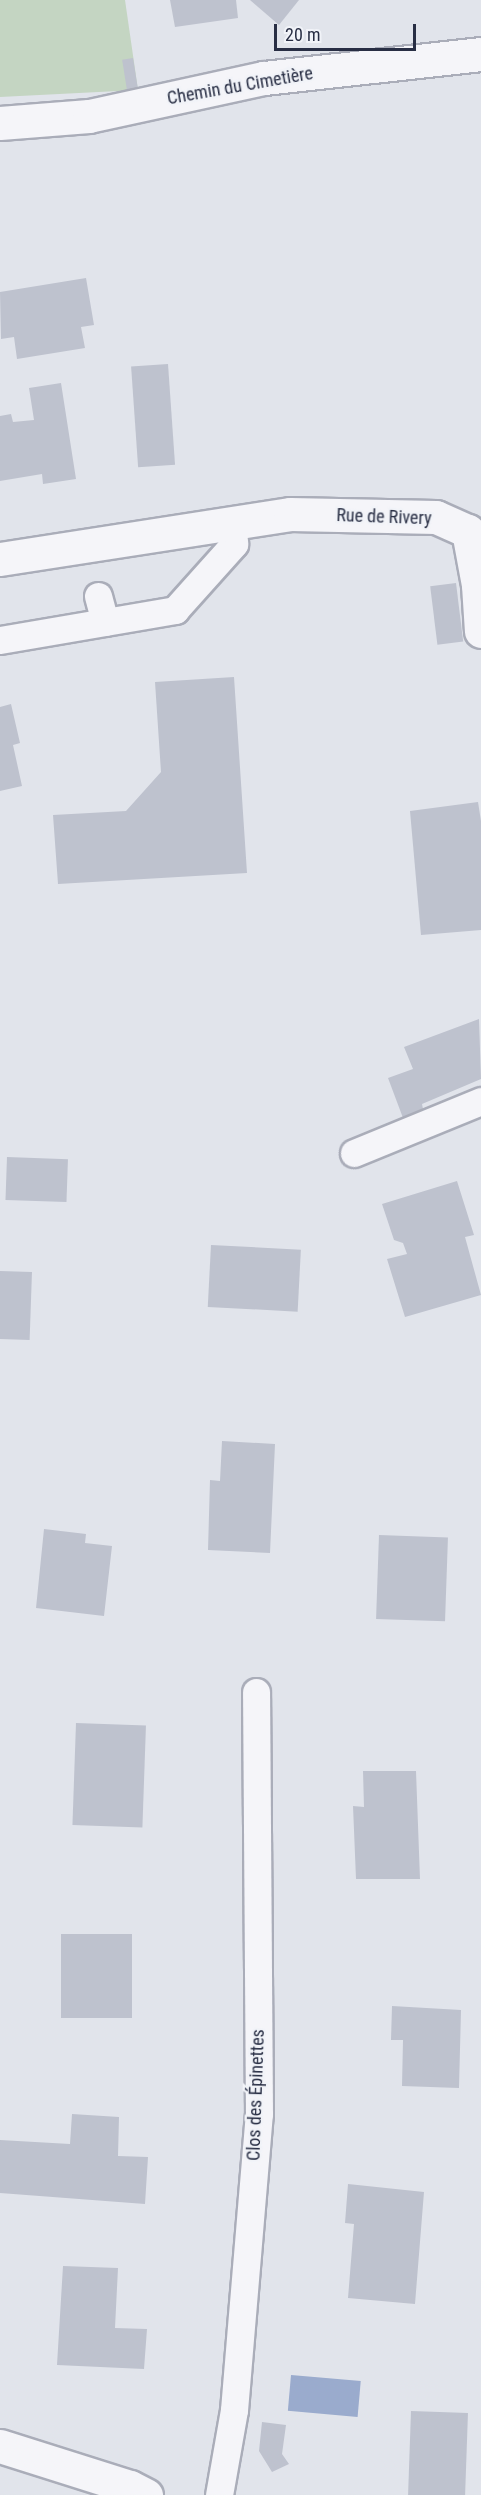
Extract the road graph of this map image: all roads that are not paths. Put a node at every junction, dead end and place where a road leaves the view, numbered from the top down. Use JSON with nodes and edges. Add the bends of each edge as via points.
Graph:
{"nodes":[{"id":1,"x":481,"y":54,"type":"edge"},
{"id":2,"x":0,"y":123,"type":"edge"},
{"id":3,"x":233,"y":523,"type":"junction"},
{"id":4,"x":475,"y":531,"type":"edge"},
{"id":5,"x":0,"y":559,"type":"edge"},
{"id":6,"x":481,"y":631,"type":"edge"},
{"id":7,"x":0,"y":640,"type":"edge"},
{"id":8,"x":481,"y":1101,"type":"edge"},
{"id":9,"x":354,"y":1153,"type":"dead end"},
{"id":10,"x":256,"y":1692,"type":"dead end"},
{"id":11,"x":0,"y":2446,"type":"edge"},
{"id":12,"x":146,"y":2495,"type":"edge"},
{"id":13,"x":219,"y":2495,"type":"edge"}],
"edges":[{"from":1,"to":2,"type":"street","name":"Chemin du Cimetière","via":[[264,78],[89,116]]},
{"from":3,"to":4,"type":"street","name":"Rue de Rivery","via":[[290,514],[436,517]]},
{"from":3,"to":5,"type":"street","name":"Rue de Rivery"},
{"from":3,"to":7,"type":"lane","via":[[234,544],[175,610],[102,609]]},
{"from":4,"to":6,"type":"street","name":"Rue de Rivery"},
{"from":8,"to":9,"type":"lane"},
{"from":10,"to":13,"type":"lane","name":"Clos des Épinettes","via":[[259,2114],[234,2410]]},
{"from":11,"to":12,"type":"street"}]}
